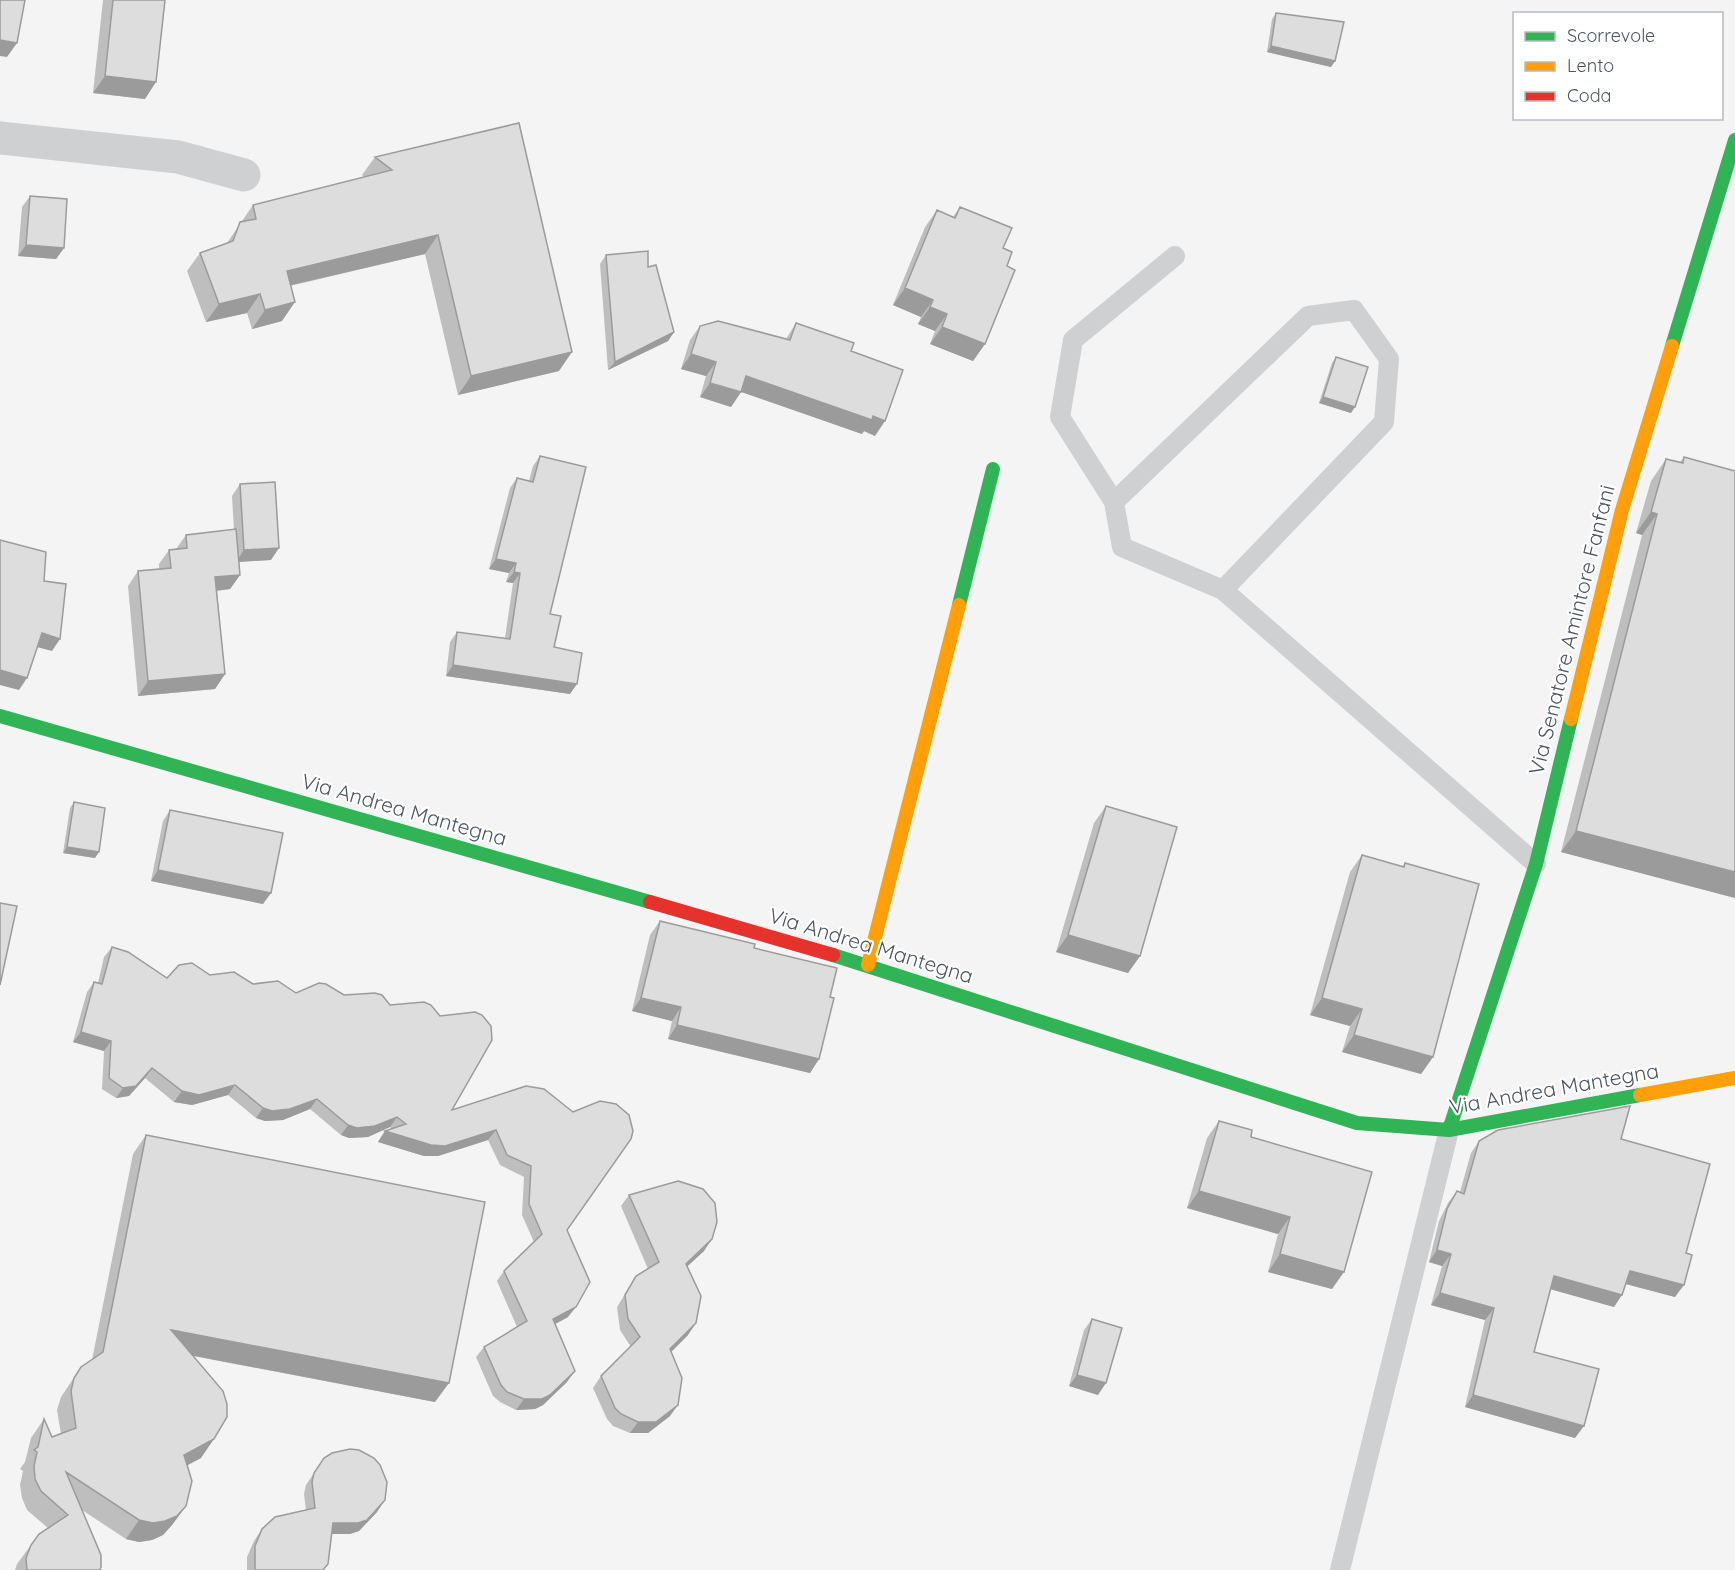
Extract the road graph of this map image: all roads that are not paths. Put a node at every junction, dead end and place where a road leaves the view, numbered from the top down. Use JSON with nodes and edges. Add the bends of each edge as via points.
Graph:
{"nodes":[{"id":1,"x":0,"y":138,"type":"edge"},
{"id":2,"x":1735,"y":140,"type":"edge"},
{"id":3,"x":244,"y":175,"type":"dead end"},
{"id":4,"x":1175,"y":256,"type":"dead end"},
{"id":5,"x":993,"y":469,"type":"dead end"},
{"id":6,"x":1114,"y":502,"type":"junction"},
{"id":7,"x":1222,"y":590,"type":"junction"},
{"id":8,"x":0,"y":716,"type":"edge"},
{"id":9,"x":1536,"y":864,"type":"junction"},
{"id":10,"x":868,"y":965,"type":"junction"},
{"id":11,"x":1735,"y":1078,"type":"edge"},
{"id":12,"x":1449,"y":1130,"type":"junction"},
{"id":13,"x":1340,"y":1570,"type":"edge"}],
"edges":[{"from":1,"to":3,"type":"street","via":[[178,158]]},
{"from":2,"to":9,"type":"street","name":"Via Senatore Amintore Fanfani","via":[[1622,510]]},
{"from":4,"to":6,"type":"lane","via":[[1073,340],[1060,417]]},
{"from":5,"to":10,"type":"street"},
{"from":6,"to":7,"type":"lane","via":[[1122,547]]},
{"from":6,"to":7,"type":"lane","via":[[1308,316],[1354,310],[1389,359],[1384,422]]},
{"from":7,"to":9,"type":"lane"},
{"from":8,"to":10,"type":"street","name":"Via Andrea Mantegna"},
{"from":9,"to":12,"type":"street","name":"Via Senatore Amintore Fanfani"},
{"from":10,"to":12,"type":"street","name":"Via Andrea Mantegna","via":[[1356,1124]]},
{"from":11,"to":12,"type":"street","name":"Via Andrea Mantegna"},
{"from":12,"to":13,"type":"lane"}]}
